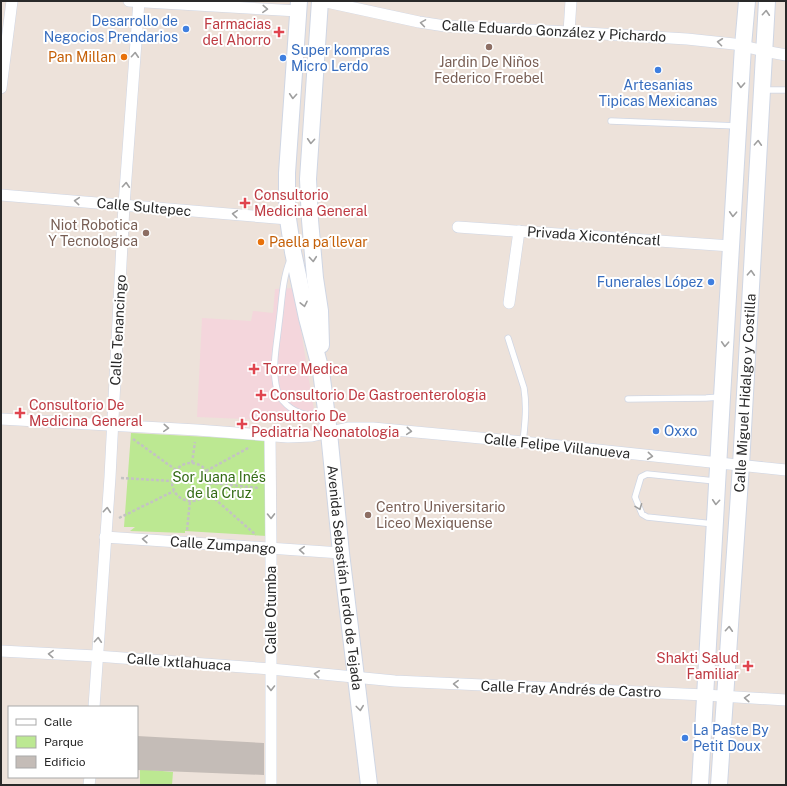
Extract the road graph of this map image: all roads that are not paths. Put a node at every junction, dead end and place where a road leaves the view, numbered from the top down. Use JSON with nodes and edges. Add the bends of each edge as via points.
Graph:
{"nodes":[{"id":1,"x":12,"y":1,"type":"edge"},
{"id":2,"x":135,"y":1,"type":"edge"},
{"id":3,"x":321,"y":1,"type":"edge"},
{"id":4,"x":571,"y":1,"type":"edge"},
{"id":5,"x":747,"y":1,"type":"edge"},
{"id":6,"x":767,"y":1,"type":"edge"},
{"id":7,"x":299,"y":6,"type":"edge"},
{"id":8,"x":569,"y":32,"type":"junction"},
{"id":9,"x":743,"y":46,"type":"junction"},
{"id":10,"x":764,"y":51,"type":"junction"},
{"id":11,"x":786,"y":55,"type":"edge"},
{"id":12,"x":1,"y":88,"type":"edge"},
{"id":13,"x":761,"y":90,"type":"junction"},
{"id":14,"x":786,"y":90,"type":"edge"},
{"id":15,"x":611,"y":121,"type":"dead end"},
{"id":16,"x":738,"y":126,"type":"junction"},
{"id":17,"x":1,"y":195,"type":"edge"},
{"id":18,"x":124,"y":205,"type":"junction"},
{"id":19,"x":288,"y":219,"type":"junction"},
{"id":20,"x":458,"y":227,"type":"dead end"},
{"id":21,"x":519,"y":231,"type":"junction"},
{"id":22,"x":731,"y":246,"type":"junction"},
{"id":23,"x":293,"y":252,"type":"junction"},
{"id":24,"x":509,"y":303,"type":"dead end"},
{"id":25,"x":508,"y":338,"type":"dead end"},
{"id":26,"x":321,"y":371,"type":"junction"},
{"id":27,"x":722,"y":397,"type":"junction"},
{"id":28,"x":628,"y":399,"type":"dead end"},
{"id":29,"x":1,"y":419,"type":"edge"},
{"id":30,"x":113,"y":425,"type":"junction"},
{"id":31,"x":328,"y":426,"type":"junction"},
{"id":32,"x":270,"y":435,"type":"junction"},
{"id":33,"x":523,"y":442,"type":"junction"},
{"id":34,"x":718,"y":464,"type":"junction"},
{"id":35,"x":741,"y":465,"type":"junction"},
{"id":36,"x":786,"y":470,"type":"edge"},
{"id":37,"x":717,"y":481,"type":"junction"},
{"id":38,"x":715,"y":524,"type":"junction"},
{"id":39,"x":105,"y":537,"type":"junction"},
{"id":40,"x":272,"y":548,"type":"junction"},
{"id":41,"x":341,"y":553,"type":"junction"},
{"id":42,"x":1,"y":651,"type":"edge"},
{"id":43,"x":96,"y":656,"type":"junction"},
{"id":44,"x":271,"y":669,"type":"junction"},
{"id":45,"x":356,"y":677,"type":"junction"},
{"id":46,"x":705,"y":695,"type":"junction"},
{"id":47,"x":725,"y":696,"type":"junction"},
{"id":48,"x":786,"y":700,"type":"edge"},
{"id":49,"x":94,"y":706,"type":"edge"},
{"id":50,"x":271,"y":785,"type":"edge"},
{"id":51,"x":369,"y":785,"type":"edge"},
{"id":52,"x":700,"y":785,"type":"edge"},
{"id":53,"x":719,"y":785,"type":"edge"}],
"edges":[{"from":1,"to":12,"type":"street"},
{"from":2,"to":7,"type":"street","one_way":true},
{"from":18,"to":2,"type":"street","name":"Calle Tenancingo","one_way":true},
{"from":8,"to":3,"type":"street","name":"Calle Eduardo González y Pichardo","one_way":true,"via":[[439,25]]},
{"from":3,"to":26,"type":"main road","name":"Avenida Sebastián Lerdo de Tejada","one_way":true,"via":[[308,179],[308,202],[320,311]]},
{"from":4,"to":8,"type":"street"},
{"from":5,"to":9,"type":"main road","name":"Calle Miguel Hidalgo y Costilla"},
{"from":10,"to":6,"type":"main road","name":"Calle Miguel Hidalgo y Costilla","one_way":true},
{"from":7,"to":19,"type":"main road","name":"Avenida Sebastián Lerdo de Tejada","one_way":true,"via":[[287,173]]},
{"from":9,"to":8,"type":"street","name":"Calle Eduardo González y Pichardo","one_way":true,"via":[[687,39]]},
{"from":9,"to":10,"type":"street","name":"Calle Eduardo González y Pichardo"},
{"from":9,"to":16,"type":"main road","name":"Calle Miguel Hidalgo y Costilla","one_way":true},
{"from":10,"to":11,"type":"street","name":"Calle Eduardo González y Pichardo"},
{"from":10,"to":13,"type":"main road","name":"Calle Miguel Hidalgo y Costilla"},
{"from":13,"to":14,"type":"lane"},
{"from":35,"to":13,"type":"main road","name":"Calle Miguel Hidalgo y Costilla","one_way":true},
{"from":15,"to":16,"type":"lane"},
{"from":16,"to":22,"type":"main road","name":"Calle Miguel Hidalgo y Costilla","one_way":true},
{"from":18,"to":17,"type":"street","name":"Calle Sultepec","one_way":true},
{"from":19,"to":18,"type":"street","name":"Calle Sultepec","one_way":true},
{"from":18,"to":30,"type":"street","name":"Calle Tenancingo"},
{"from":19,"to":23,"type":"main road","name":"Avenida Sebastián Lerdo de Tejada"},
{"from":20,"to":21,"type":"street","name":"Privada Xiconténcatl"},
{"from":21,"to":22,"type":"street","name":"Privada Xiconténcatl"},
{"from":21,"to":24,"type":"street"},
{"from":22,"to":27,"type":"main road","name":"Calle Miguel Hidalgo y Costilla","one_way":true},
{"from":23,"to":26,"type":"main road","name":"Avenida Sebastián Lerdo de Tejada","one_way":true},
{"from":23,"to":31,"type":"lane","via":[[284,284],[275,357],[276,386],[278,394],[290,408]]},
{"from":25,"to":33,"type":"lane","via":[[524,388],[526,420]]},
{"from":26,"to":31,"type":"main road","name":"Avenida Sebastián Lerdo de Tejada"},
{"from":27,"to":28,"type":"lane"},
{"from":27,"to":34,"type":"main road","name":"Calle Miguel Hidalgo y Costilla"},
{"from":29,"to":30,"type":"street","name":"Calle Felipe Villanueva"},
{"from":30,"to":32,"type":"street","name":"Calle Felipe Villanueva","one_way":true},
{"from":39,"to":30,"type":"street","name":"Calle Tenancingo","one_way":true},
{"from":31,"to":32,"type":"street","name":"Calle Felipe Villanueva","via":[[312,436]]},
{"from":31,"to":33,"type":"street","name":"Calle Felipe Villanueva","one_way":true},
{"from":31,"to":41,"type":"main road","name":"Avenida Sebastián Lerdo de Tejada"},
{"from":32,"to":40,"type":"street","name":"Calle Otumba","one_way":true},
{"from":33,"to":34,"type":"street","name":"Calle Felipe Villanueva","one_way":true},
{"from":34,"to":35,"type":"street","name":"Calle Felipe Villanueva"},
{"from":34,"to":37,"type":"main road","name":"Calle Miguel Hidalgo y Costilla"},
{"from":35,"to":36,"type":"street","name":"Calle Felipe Villanueva"},
{"from":47,"to":35,"type":"main road","name":"Calle Miguel Hidalgo y Costilla","one_way":true},
{"from":37,"to":38,"type":"main road","name":"Calle Miguel Hidalgo y Costilla","one_way":true},
{"from":37,"to":38,"type":"lane","one_way":true,"via":[[647,474],[641,477],[635,497],[642,514],[647,517]]},
{"from":38,"to":46,"type":"main road","name":"Calle Miguel Hidalgo y Costilla"},
{"from":40,"to":39,"type":"street","name":"Calle Zumpango","one_way":true},
{"from":43,"to":39,"type":"street","name":"Calle Tenancingo","one_way":true},
{"from":41,"to":40,"type":"street","name":"Calle Zumpango","one_way":true},
{"from":40,"to":44,"type":"street","name":"Calle Otumba"},
{"from":41,"to":45,"type":"main road","name":"Avenida Sebastián Lerdo de Tejada"},
{"from":43,"to":42,"type":"street","name":"Calle Ixtlahuaca","one_way":true},
{"from":43,"to":44,"type":"street","name":"Calle Ixtlahuaca"},
{"from":43,"to":49,"type":"street","name":"Calle Tenancingo"},
{"from":45,"to":44,"type":"street","name":"Calle Ixtlahuaca","one_way":true},
{"from":44,"to":50,"type":"street","name":"Calle Otumba","one_way":true},
{"from":46,"to":45,"type":"street","name":"Calle Fray Andrés de Castro","one_way":true,"via":[[433,683]]},
{"from":45,"to":51,"type":"main road","name":"Avenida Sebastián Lerdo de Tejada","one_way":true},
{"from":46,"to":47,"type":"street","name":"Calle Fray Andrés de Castro"},
{"from":46,"to":52,"type":"main road","name":"Calle Miguel Hidalgo y Costilla"},
{"from":48,"to":47,"type":"street","name":"Calle Fray Andrés de Castro","one_way":true},
{"from":47,"to":53,"type":"main road","name":"Calle Miguel Hidalgo y Costilla"}]}
